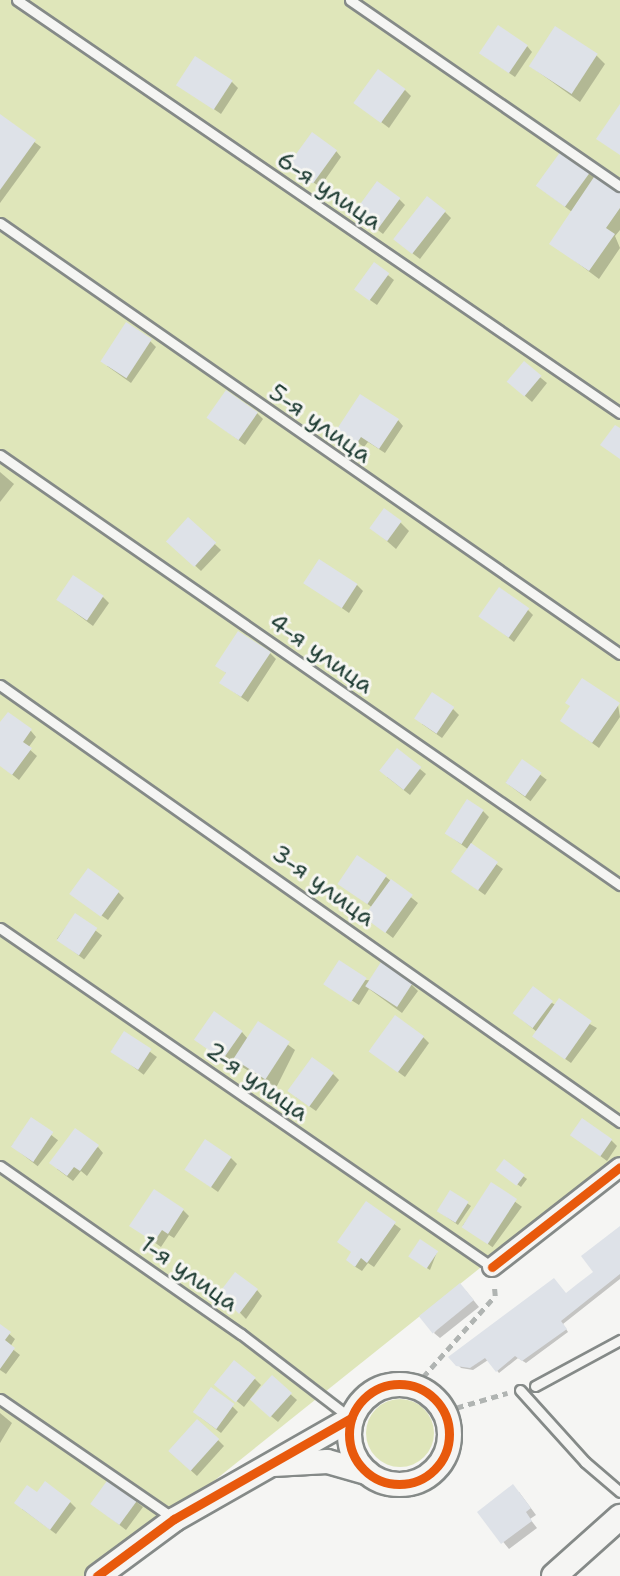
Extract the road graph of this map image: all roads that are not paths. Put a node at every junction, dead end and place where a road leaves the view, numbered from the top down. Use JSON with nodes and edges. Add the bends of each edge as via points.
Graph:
{"nodes":[{"id":1,"x":17,"y":0,"type":"edge"},
{"id":2,"x":350,"y":0,"type":"edge"},
{"id":3,"x":620,"y":186,"type":"edge"},
{"id":4,"x":0,"y":223,"type":"edge"},
{"id":5,"x":620,"y":414,"type":"edge"},
{"id":6,"x":0,"y":454,"type":"edge"},
{"id":7,"x":620,"y":654,"type":"edge"},
{"id":8,"x":0,"y":685,"type":"edge"},
{"id":9,"x":620,"y":885,"type":"edge"},
{"id":10,"x":0,"y":929,"type":"edge"},
{"id":11,"x":620,"y":1122,"type":"edge"},
{"id":12,"x":0,"y":1166,"type":"edge"},
{"id":13,"x":620,"y":1167,"type":"edge"},
{"id":14,"x":492,"y":1267,"type":"joint"},
{"id":15,"x":620,"y":1340,"type":"edge"},
{"id":16,"x":535,"y":1385,"type":"dead end"},
{"id":17,"x":520,"y":1390,"type":"road end"},
{"id":18,"x":0,"y":1399,"type":"edge"},
{"id":19,"x":351,"y":1418,"type":"junction"},
{"id":20,"x":263,"y":1465,"type":"junction"},
{"id":21,"x":366,"y":1472,"type":"junction"},
{"id":22,"x":620,"y":1492,"type":"edge"},
{"id":23,"x":620,"y":1517,"type":"edge"},
{"id":24,"x":174,"y":1519,"type":"junction"},
{"id":25,"x":97,"y":1576,"type":"edge"},
{"id":26,"x":554,"y":1576,"type":"edge"}],
"edges":[{"from":1,"to":5,"type":"lane","name":"6-я улица"},
{"from":2,"to":3,"type":"lane"},
{"from":4,"to":7,"type":"lane","name":"5-я улица"},
{"from":6,"to":9,"type":"lane","name":"4-я улица"},
{"from":8,"to":11,"type":"lane","name":"3-я улица"},
{"from":10,"to":14,"type":"lane","name":"2-я улица"},
{"from":12,"to":19,"type":"lane","name":"1-я улица","via":[[241,1334],[328,1405]]},
{"from":13,"to":14,"type":"street"},
{"from":15,"to":16,"type":"lane"},
{"from":17,"to":22,"type":"lane","via":[[585,1462]]},
{"from":18,"to":24,"type":"lane"},
{"from":19,"to":20,"type":"street"},
{"from":19,"to":21,"type":"street","via":[[351,1447]]},
{"from":19,"to":21,"type":"street","via":[[361,1401],[395,1384],[415,1386],[432,1395],[444,1411],[450,1440],[444,1458],[431,1474],[413,1483],[393,1484]]},
{"from":20,"to":21,"type":"street","via":[[327,1461]]},
{"from":20,"to":24,"type":"street"},
{"from":23,"to":26,"type":"main road"},
{"from":24,"to":25,"type":"street"}]}
